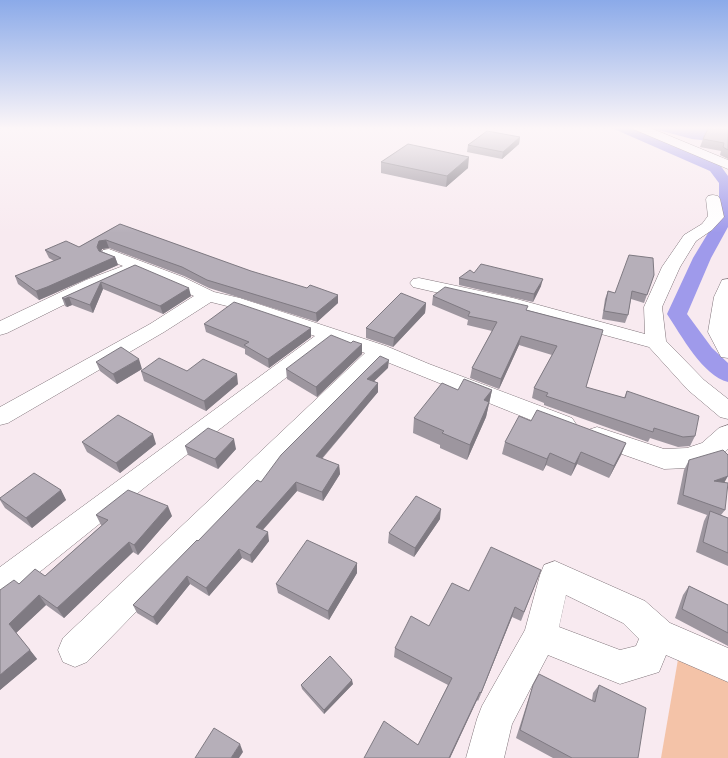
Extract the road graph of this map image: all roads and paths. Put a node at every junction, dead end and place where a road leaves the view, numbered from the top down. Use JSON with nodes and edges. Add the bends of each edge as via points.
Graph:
{"nodes":[{"id":1,"x":713,"y":199,"type":"dead end"},
{"id":2,"x":109,"y":254,"type":"edge"},
{"id":3,"x":138,"y":266,"type":"junction"},
{"id":4,"x":419,"y":283,"type":"dead end"},
{"id":5,"x":728,"y":284,"type":"edge"},
{"id":6,"x":208,"y":296,"type":"junction"},
{"id":7,"x":0,"y":329,"type":"edge"},
{"id":8,"x":329,"y":335,"type":"junction"},
{"id":9,"x":656,"y":343,"type":"junction"},
{"id":10,"x":379,"y":351,"type":"junction"},
{"id":11,"x":728,"y":352,"type":"edge"},
{"id":12,"x":728,"y":412,"type":"edge"},
{"id":13,"x":0,"y":417,"type":"edge"},
{"id":14,"x":728,"y":434,"type":"edge"},
{"id":15,"x":0,"y":585,"type":"edge"},
{"id":16,"x":658,"y":634,"type":"junction"},
{"id":17,"x":540,"y":636,"type":"junction"},
{"id":18,"x":75,"y":650,"type":"dead end"},
{"id":19,"x":728,"y":665,"type":"edge"},
{"id":20,"x":485,"y":758,"type":"edge"}],
"edges":[{"from":1,"to":9,"type":"street","via":[[716,217],[707,227],[690,238],[671,267],[653,307]]},
{"from":2,"to":3,"type":"street"},
{"from":3,"to":6,"type":"street"},
{"from":3,"to":7,"type":"street","via":[[92,284]]},
{"from":4,"to":9,"type":"street","via":[[513,304]]},
{"from":5,"to":11,"type":"street","via":[[723,297],[718,332]]},
{"from":6,"to":8,"type":"street"},
{"from":6,"to":13,"type":"street","via":[[157,328]]},
{"from":8,"to":10,"type":"street"},
{"from":8,"to":15,"type":"street"},
{"from":9,"to":12,"type":"street"},
{"from":10,"to":14,"type":"street","via":[[594,435],[664,458],[687,458],[711,450]]},
{"from":10,"to":18,"type":"street"},
{"from":16,"to":17,"type":"street","via":[[647,660],[620,667]]},
{"from":16,"to":17,"type":"street","via":[[634,612],[555,576]]},
{"from":16,"to":19,"type":"street"},
{"from":17,"to":20,"type":"street","via":[[495,719]]}]}
